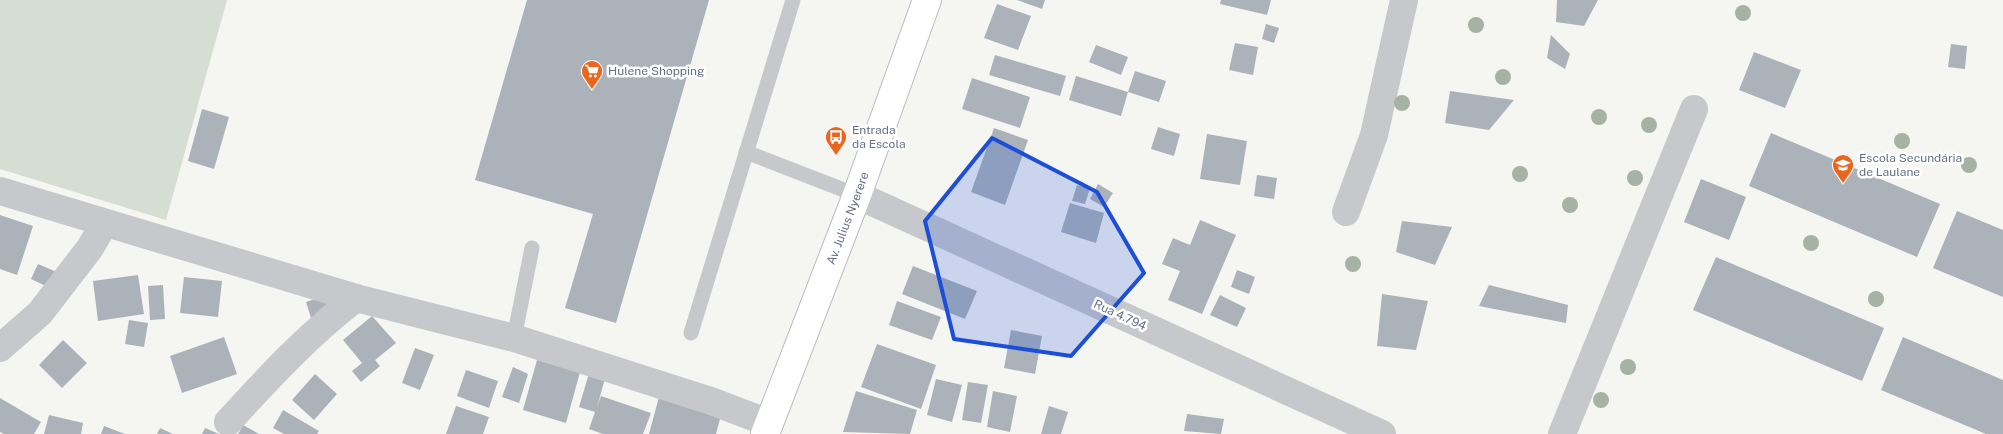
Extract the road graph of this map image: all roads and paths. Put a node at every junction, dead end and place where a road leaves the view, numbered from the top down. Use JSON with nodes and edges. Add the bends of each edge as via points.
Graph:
{"nodes":[{"id":1,"x":793,"y":0,"type":"edge"},
{"id":2,"x":927,"y":0,"type":"edge"},
{"id":3,"x":1404,"y":0,"type":"edge"},
{"id":4,"x":1694,"y":109,"type":"dead end"},
{"id":5,"x":746,"y":152,"type":"junction"},
{"id":6,"x":0,"y":192,"type":"edge"},
{"id":7,"x":858,"y":195,"type":"junction"},
{"id":8,"x":1346,"y":212,"type":"dead end"},
{"id":9,"x":104,"y":224,"type":"junction"},
{"id":10,"x":532,"y":248,"type":"dead end"},
{"id":11,"x":356,"y":298,"type":"junction"},
{"id":12,"x":691,"y":332,"type":"dead end"},
{"id":13,"x":514,"y":338,"type":"junction"},
{"id":14,"x":0,"y":348,"type":"edge"},
{"id":15,"x":228,"y":422,"type":"dead end"},
{"id":16,"x":767,"y":429,"type":"edge"},
{"id":17,"x":1382,"y":434,"type":"edge"},
{"id":18,"x":1562,"y":434,"type":"edge"}],
"edges":[{"from":1,"to":5,"type":"lane"},
{"from":2,"to":7,"type":"main road","name":"Av. Julius Nyerere"},
{"from":3,"to":8,"type":"street","via":[[1374,134]]},
{"from":4,"to":18,"type":"street"},
{"from":5,"to":7,"type":"lane"},
{"from":5,"to":12,"type":"lane"},
{"from":6,"to":9,"type":"street"},
{"from":7,"to":16,"type":"main road","name":"Av. Julius Nyerere"},
{"from":7,"to":17,"type":"street","name":"Rua 4.794"},
{"from":9,"to":11,"type":"street"},
{"from":9,"to":14,"type":"street","via":[[85,255],[40,313]]},
{"from":10,"to":13,"type":"lane"},
{"from":11,"to":13,"type":"street"},
{"from":11,"to":15,"type":"street","via":[[266,380]]},
{"from":13,"to":16,"type":"street","via":[[673,388]]}]}
